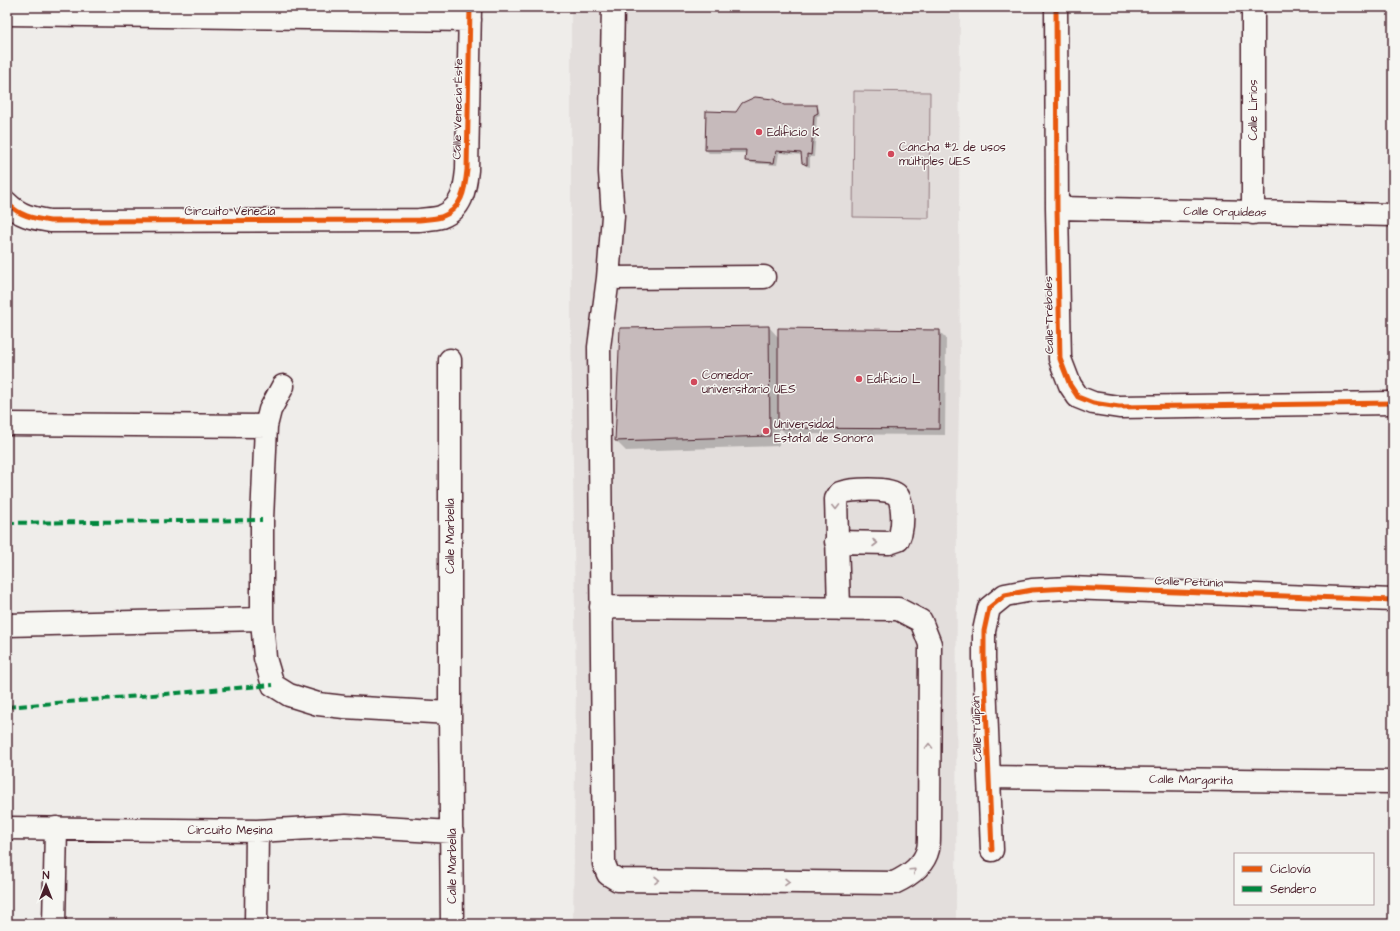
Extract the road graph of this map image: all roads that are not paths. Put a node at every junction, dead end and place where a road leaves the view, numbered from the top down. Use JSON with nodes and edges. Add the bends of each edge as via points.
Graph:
{"nodes":[{"id":1,"x":612,"y":7,"type":"edge"},
{"id":2,"x":1056,"y":7,"type":"edge"},
{"id":3,"x":1253,"y":7,"type":"edge"},
{"id":4,"x":195,"y":11,"type":"edge"},
{"id":5,"x":470,"y":13,"type":"edge"},
{"id":6,"x":7,"y":14,"type":"edge"},
{"id":7,"x":7,"y":204,"type":"edge"},
{"id":8,"x":455,"y":208,"type":"joint"},
{"id":9,"x":1057,"y":208,"type":"junction"},
{"id":10,"x":1253,"y":213,"type":"junction"},
{"id":11,"x":1393,"y":215,"type":"edge"},
{"id":12,"x":764,"y":277,"type":"dead end"},
{"id":13,"x":608,"y":278,"type":"junction"},
{"id":14,"x":450,"y":360,"type":"dead end"},
{"id":15,"x":283,"y":386,"type":"dead end"},
{"id":16,"x":1393,"y":403,"type":"edge"},
{"id":17,"x":7,"y":424,"type":"edge"},
{"id":18,"x":266,"y":426,"type":"junction"},
{"id":19,"x":836,"y":542,"type":"dead end"},
{"id":20,"x":1393,"y":600,"type":"edge"},
{"id":21,"x":602,"y":607,"type":"junction"},
{"id":22,"x":839,"y":608,"type":"junction"},
{"id":23,"x":989,"y":608,"type":"joint"},
{"id":24,"x":262,"y":619,"type":"junction"},
{"id":25,"x":7,"y":625,"type":"edge"},
{"id":26,"x":450,"y":713,"type":"junction"},
{"id":27,"x":988,"y":777,"type":"junction"},
{"id":28,"x":1393,"y":782,"type":"edge"},
{"id":29,"x":7,"y":828,"type":"edge"},
{"id":30,"x":56,"y":828,"type":"junction"},
{"id":31,"x":258,"y":831,"type":"junction"},
{"id":32,"x":452,"y":832,"type":"junction"},
{"id":33,"x":992,"y":850,"type":"dead end"},
{"id":34,"x":54,"y":924,"type":"edge"},
{"id":35,"x":256,"y":924,"type":"edge"},
{"id":36,"x":452,"y":924,"type":"edge"}],
"edges":[{"from":1,"to":13,"type":"street","via":[[610,172],[613,216]]},
{"from":2,"to":9,"type":"street","name":"Calle Tréboles"},
{"from":3,"to":10,"type":"street","name":"Calle Lirios"},
{"from":4,"to":5,"type":"street"},
{"from":4,"to":6,"type":"street"},
{"from":5,"to":8,"type":"street","name":"Calle Venecia Éste","via":[[467,170],[464,191]]},
{"from":7,"to":8,"type":"street","name":"Circuito Venecia","via":[[15,212],[50,221],[419,220],[440,217]]},
{"from":9,"to":10,"type":"street","name":"Calle Orquídeas"},
{"from":9,"to":16,"type":"street","name":"Calle Tréboles","via":[[1060,359],[1070,385],[1078,397],[1119,407]]},
{"from":10,"to":11,"type":"street","name":"Calle Orquídeas"},
{"from":12,"to":13,"type":"street"},
{"from":13,"to":21,"type":"street","via":[[599,347]]},
{"from":14,"to":26,"type":"street","name":"Calle Marbella"},
{"from":15,"to":18,"type":"street","via":[[270,410]]},
{"from":17,"to":18,"type":"street"},
{"from":18,"to":24,"type":"street","via":[[262,520]]},
{"from":19,"to":22,"type":"street"},
{"from":20,"to":23,"type":"street","name":"Calle Petunia","via":[[1070,588],[1032,590],[1006,595]]},
{"from":21,"to":22,"type":"street"},
{"from":21,"to":22,"type":"street","one_way":true,"via":[[604,864],[608,874],[618,880],[894,883],[909,876],[921,864],[928,849],[930,644],[921,621],[898,609]]},
{"from":23,"to":27,"type":"street","name":"Calle Tulipán","via":[[984,631]]},
{"from":24,"to":25,"type":"street"},
{"from":24,"to":26,"type":"street","via":[[265,658],[273,685],[290,695],[318,704],[344,707]]},
{"from":26,"to":32,"type":"street","name":"Calle Marbella"},
{"from":27,"to":28,"type":"street","name":"Calle Margarita"},
{"from":27,"to":33,"type":"street","name":"Calle Tulipán"},
{"from":29,"to":30,"type":"street","name":"Circuito Mesina"},
{"from":30,"to":31,"type":"street","name":"Circuito Mesina"},
{"from":30,"to":34,"type":"street"},
{"from":31,"to":32,"type":"street","name":"Circuito Mesina","via":[[346,826]]},
{"from":31,"to":35,"type":"street"},
{"from":32,"to":36,"type":"street","name":"Calle Marbella"}]}
